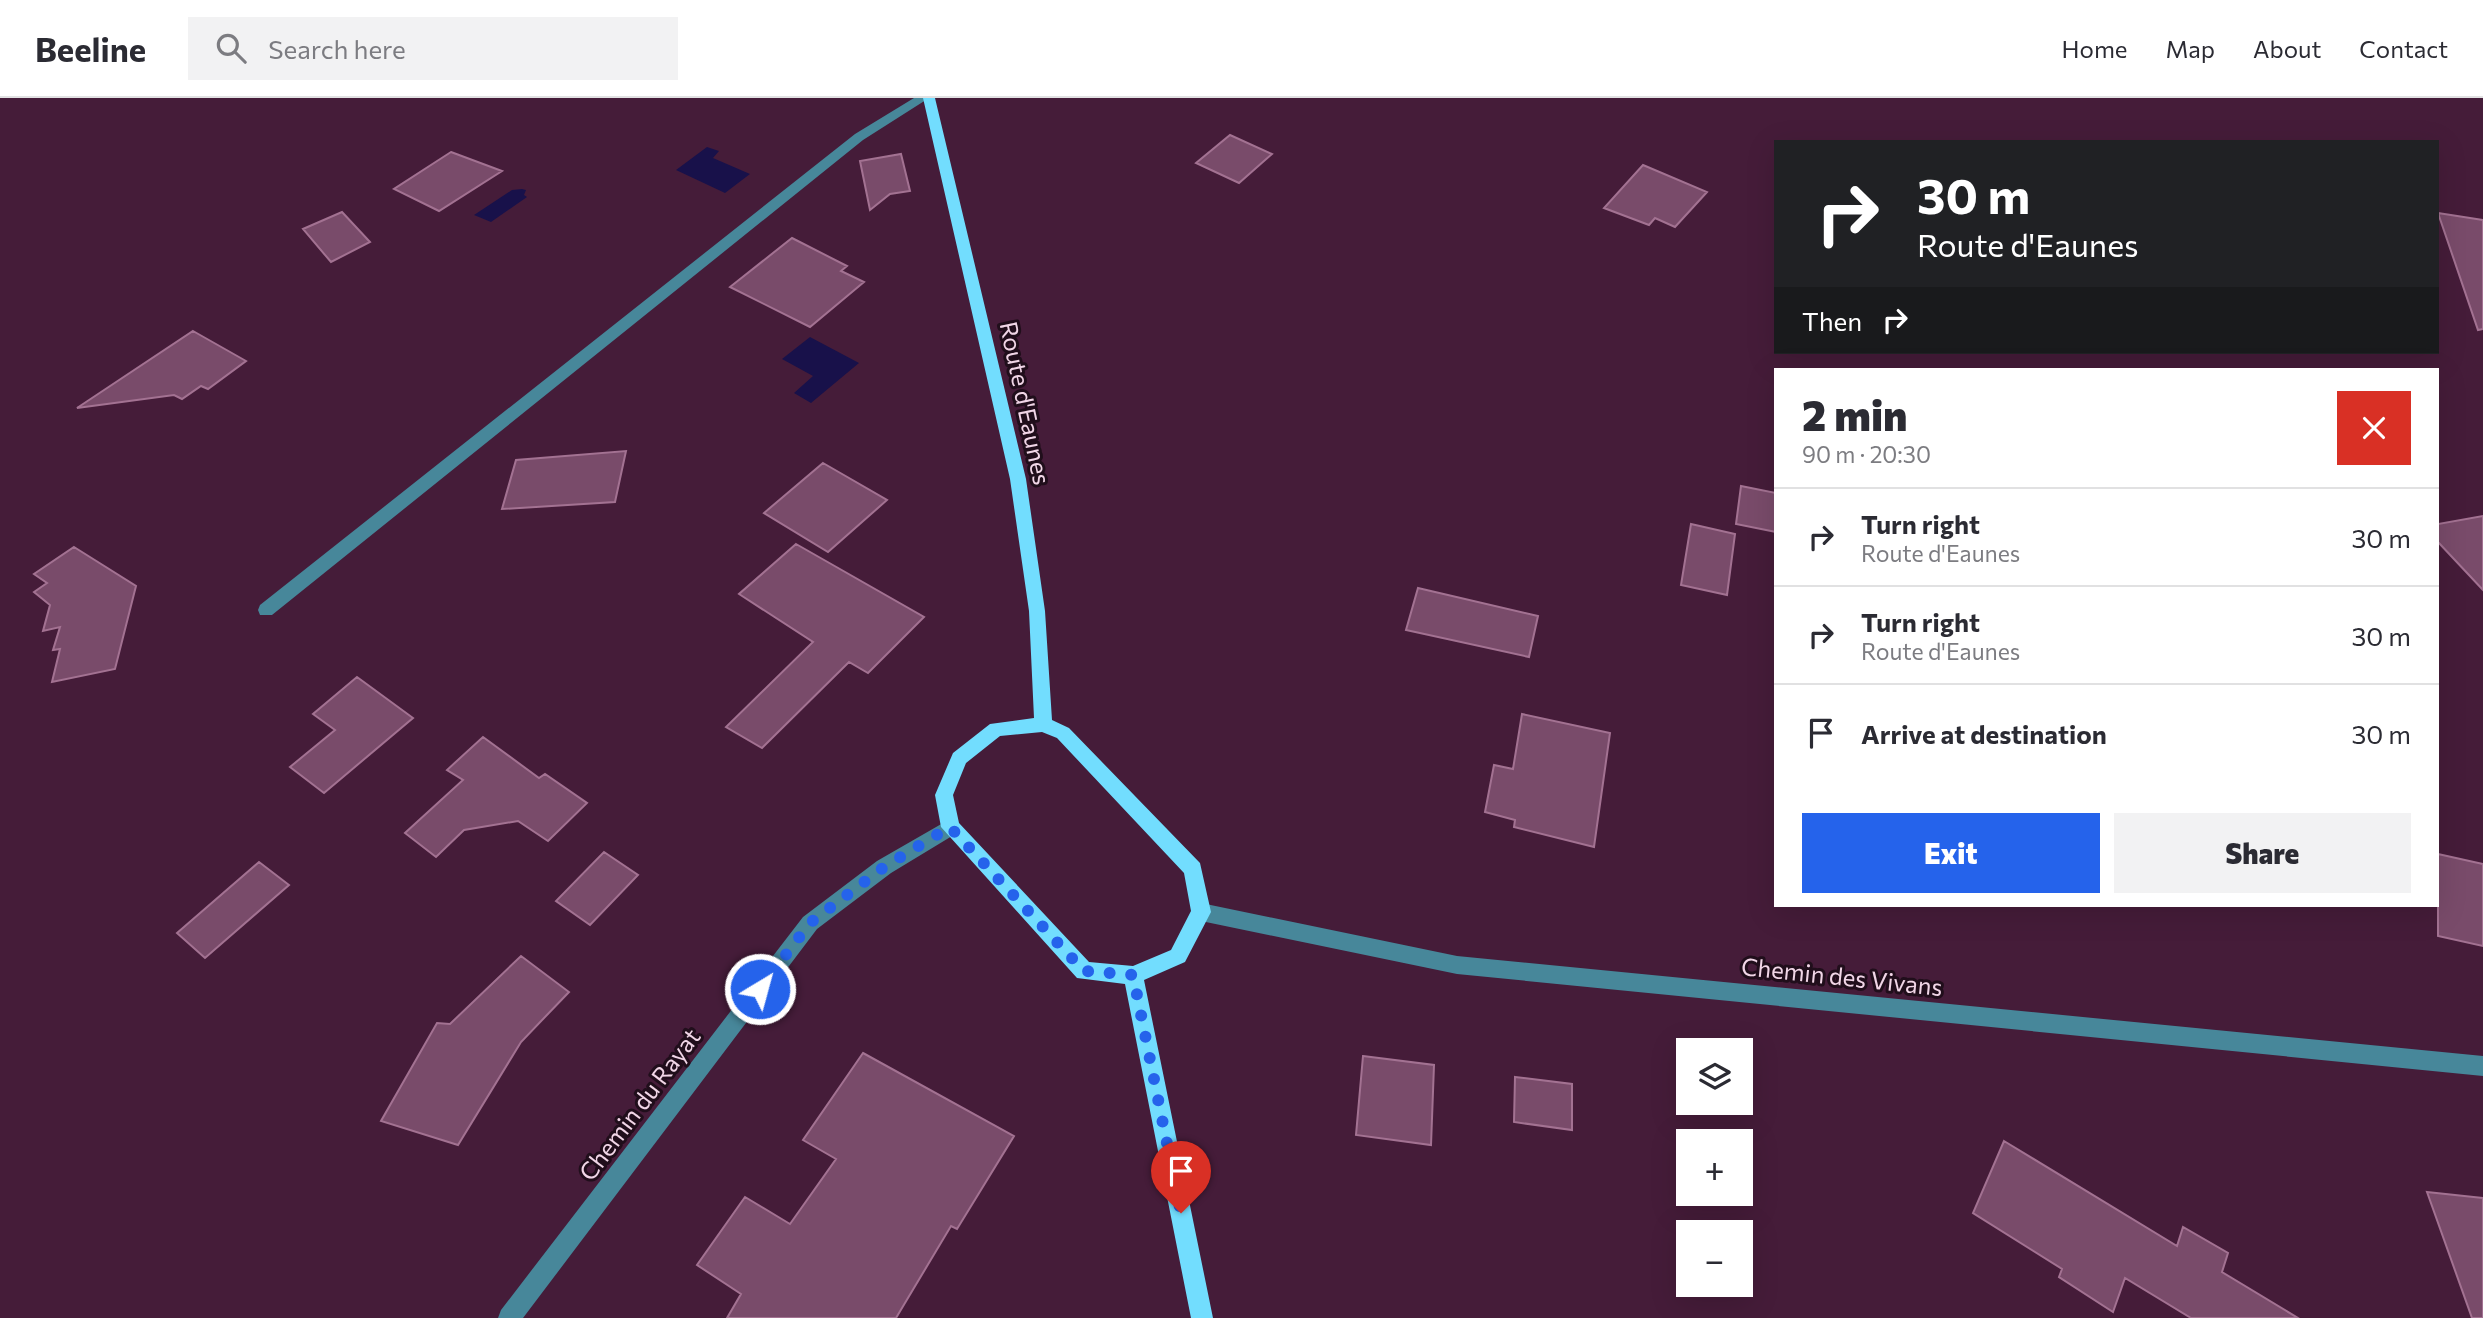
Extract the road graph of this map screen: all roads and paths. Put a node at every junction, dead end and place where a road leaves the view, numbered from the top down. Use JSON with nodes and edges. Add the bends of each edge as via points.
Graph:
{"nodes":[{"id":1,"x":923,"y":98,"type":"edge"},
{"id":2,"x":929,"y":98,"type":"edge"},
{"id":3,"x":266,"y":610,"type":"dead end"},
{"id":4,"x":1043,"y":724,"type":"junction"},
{"id":5,"x":950,"y":827,"type":"junction"},
{"id":6,"x":1201,"y":912,"type":"junction"},
{"id":7,"x":1133,"y":975,"type":"junction"},
{"id":8,"x":2483,"y":1066,"type":"edge"},
{"id":9,"x":509,"y":1318,"type":"edge"},
{"id":10,"x":1202,"y":1318,"type":"edge"}],
"edges":[{"from":1,"to":3,"type":"street","via":[[859,137]]},
{"from":2,"to":4,"type":"main road","name":"Route d'Eaunes","via":[[1018,479],[1037,611]]},
{"from":4,"to":5,"type":"main road","via":[[996,729],[959,758],[944,795]]},
{"from":4,"to":6,"type":"main road","via":[[1063,733],[1193,869]]},
{"from":5,"to":7,"type":"main road","via":[[1084,971]]},
{"from":5,"to":9,"type":"street","name":"Chemin du Rayat","via":[[884,867],[810,923]]},
{"from":6,"to":7,"type":"main road","via":[[1178,956]]},
{"from":6,"to":8,"type":"street","name":"Chemin des Vivans","via":[[1457,965]]},
{"from":7,"to":10,"type":"main road"}]}
